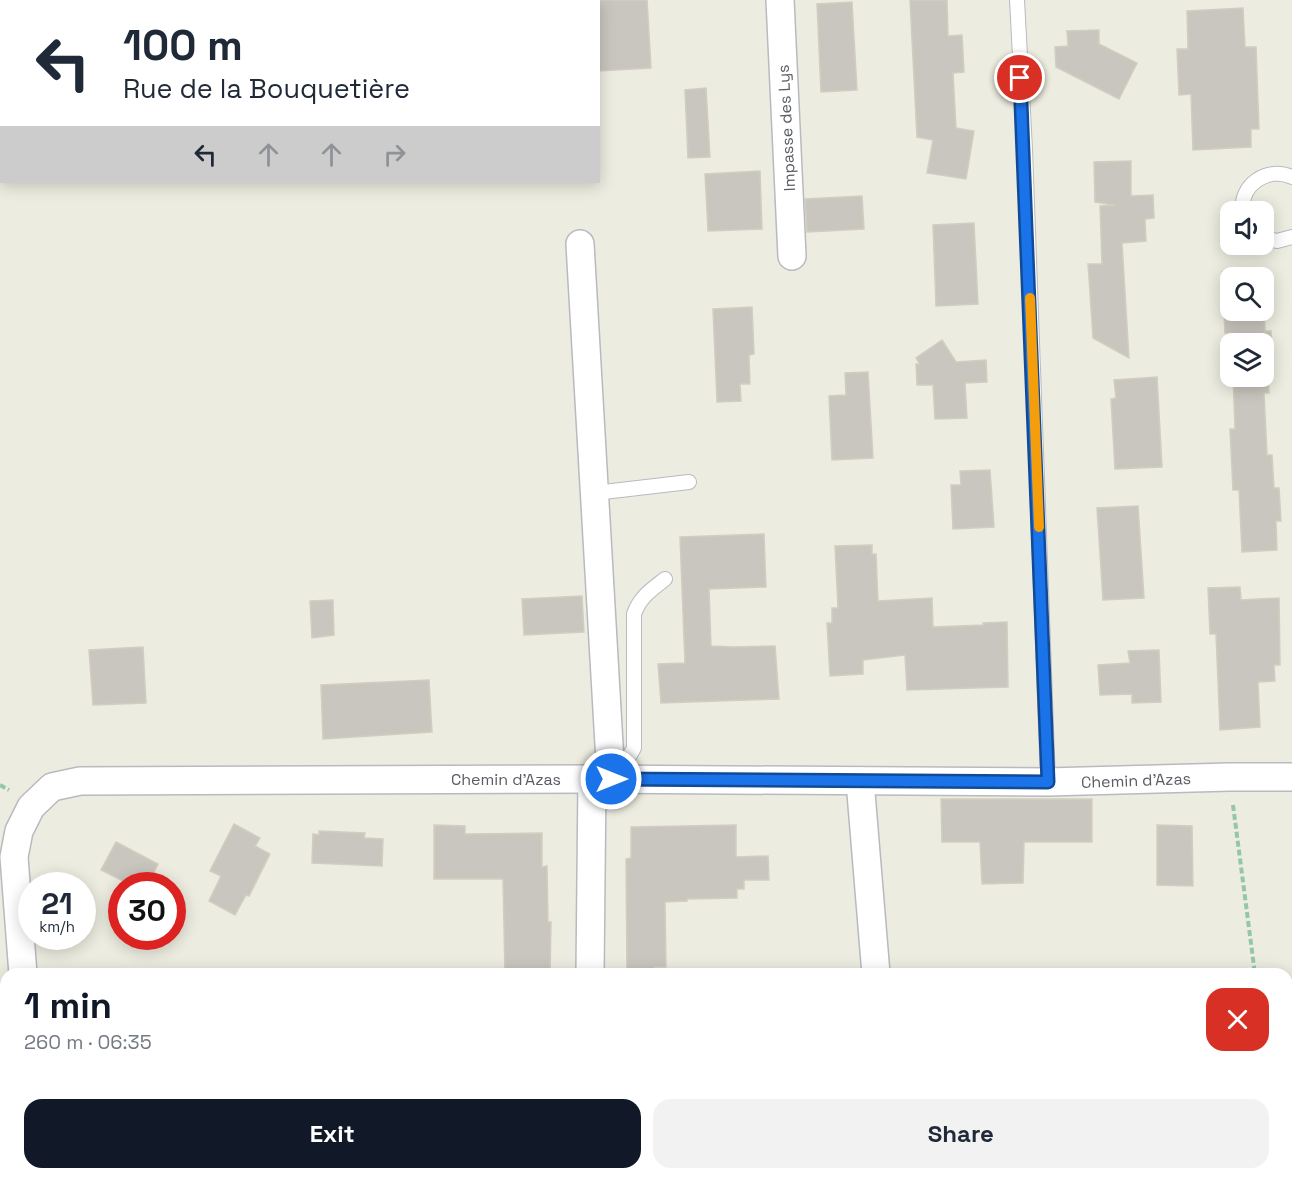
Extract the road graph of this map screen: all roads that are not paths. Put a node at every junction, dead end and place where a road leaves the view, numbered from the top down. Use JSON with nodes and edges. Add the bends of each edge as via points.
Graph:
{"nodes":[{"id":1,"x":780,"y":0,"type":"edge"},
{"id":2,"x":1017,"y":0,"type":"edge"},
{"id":3,"x":1292,"y":177,"type":"edge"},
{"id":4,"x":1243,"y":201,"type":"edge"},
{"id":5,"x":1292,"y":237,"type":"edge"},
{"id":6,"x":1274,"y":240,"type":"edge"},
{"id":7,"x":580,"y":244,"type":"dead end"},
{"id":8,"x":792,"y":256,"type":"dead end"},
{"id":9,"x":689,"y":482,"type":"dead end"},
{"id":10,"x":595,"y":493,"type":"junction"},
{"id":11,"x":665,"y":579,"type":"dead end"},
{"id":12,"x":605,"y":776,"type":"junction"},
{"id":13,"x":1292,"y":777,"type":"edge"},
{"id":14,"x":860,"y":781,"type":"junction"},
{"id":15,"x":1048,"y":782,"type":"junction"},
{"id":16,"x":23,"y":968,"type":"edge"},
{"id":17,"x":590,"y":968,"type":"edge"},
{"id":18,"x":876,"y":968,"type":"edge"}],
"edges":[{"from":1,"to":8,"type":"street","name":"Impasse des Lys"},
{"from":2,"to":15,"type":"lane"},
{"from":3,"to":4,"type":"lane","via":[[1273,172],[1257,178]]},
{"from":5,"to":6,"type":"lane"},
{"from":7,"to":10,"type":"street"},
{"from":9,"to":10,"type":"lane"},
{"from":10,"to":12,"type":"street"},
{"from":11,"to":12,"type":"lane","via":[[645,594],[634,614],[634,748],[627,760]]},
{"from":12,"to":14,"type":"street","name":"Chemin d'Azas"},
{"from":12,"to":16,"type":"street","name":"Chemin d'Azas","via":[[80,781],[52,787],[31,807],[19,831],[14,857]]},
{"from":12,"to":17,"type":"street"},
{"from":13,"to":15,"type":"street","name":"Chemin d'Azas"},
{"from":14,"to":15,"type":"street","name":"Chemin d'Azas"},
{"from":14,"to":18,"type":"street"}]}
